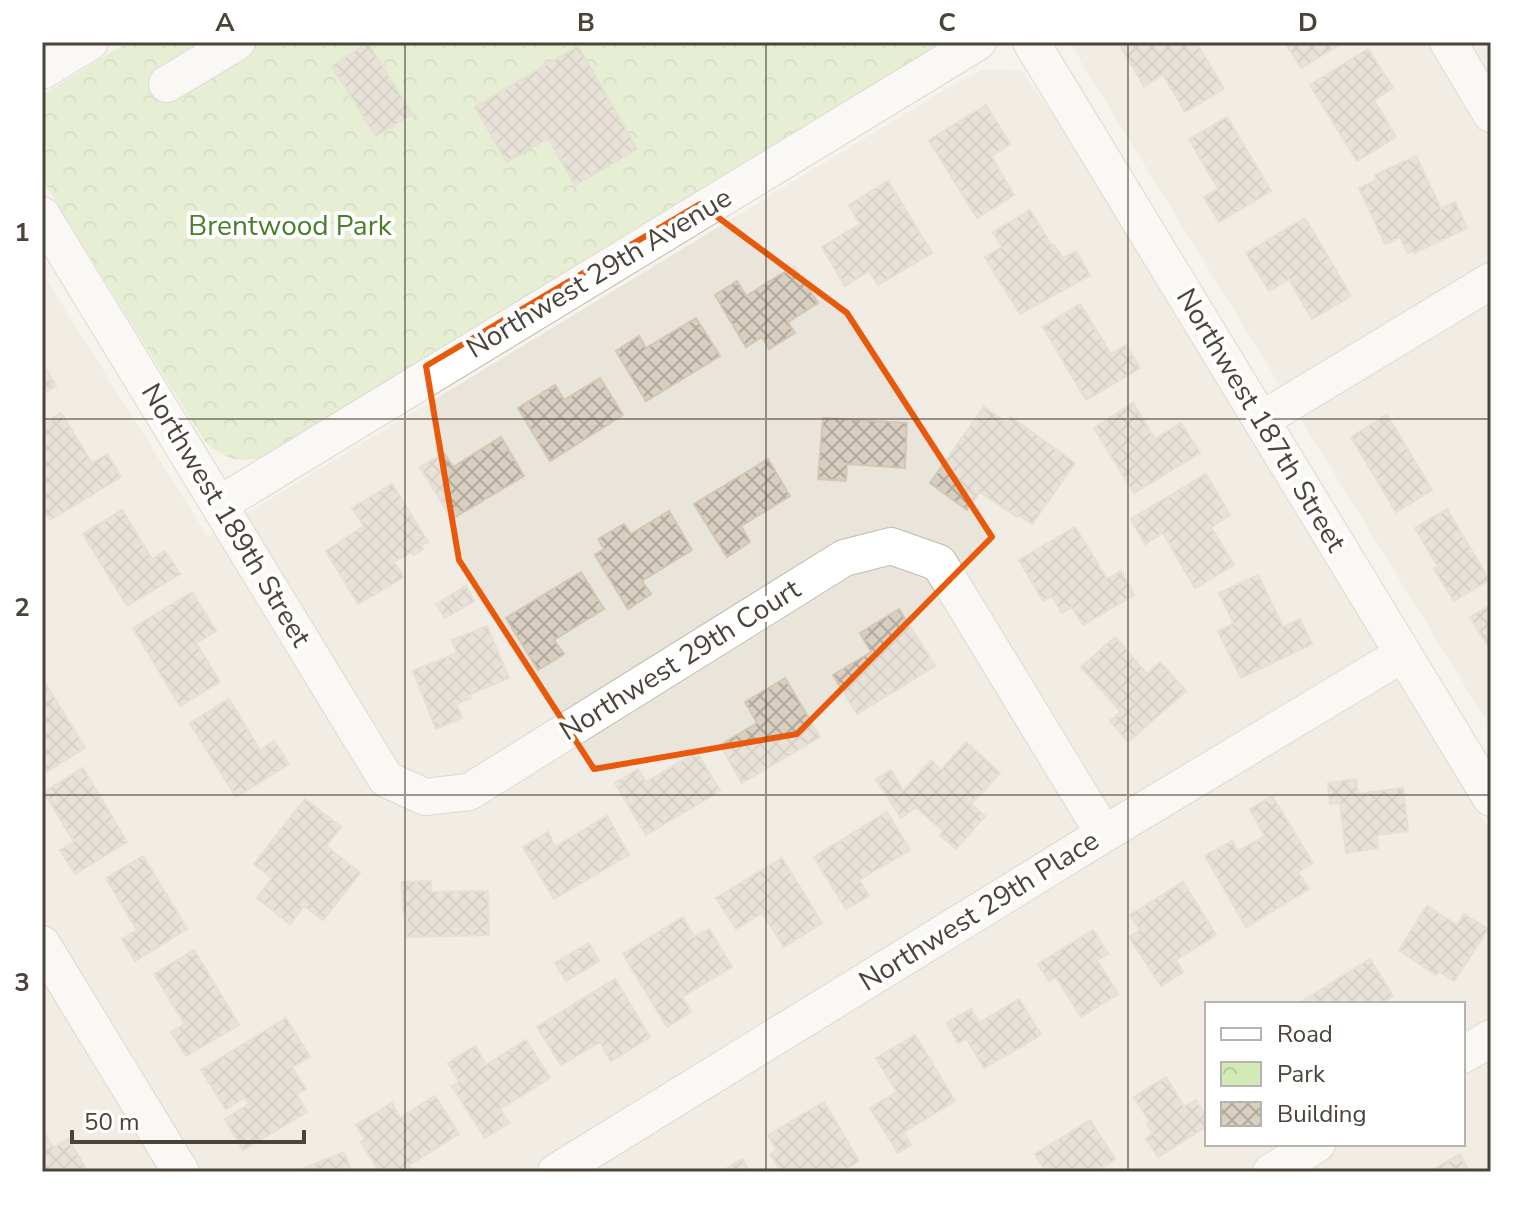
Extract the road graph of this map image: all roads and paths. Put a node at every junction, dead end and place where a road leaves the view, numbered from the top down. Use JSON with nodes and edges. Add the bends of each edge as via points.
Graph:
{"nodes":[{"id":1,"x":90,"y":42,"type":"edge"},
{"id":2,"x":237,"y":42,"type":"edge"},
{"id":3,"x":978,"y":42,"type":"edge"},
{"id":4,"x":1031,"y":42,"type":"edge"},
{"id":5,"x":1448,"y":42,"type":"edge"},
{"id":6,"x":42,"y":71,"type":"edge"},
{"id":7,"x":167,"y":84,"type":"dead end"},
{"id":8,"x":1491,"y":114,"type":"edge"},
{"id":9,"x":42,"y":215,"type":"edge"},
{"id":10,"x":1491,"y":281,"type":"edge"},
{"id":11,"x":1261,"y":420,"type":"junction"},
{"id":12,"x":220,"y":504,"type":"junction"},
{"id":13,"x":1403,"y":654,"type":"junction"},
{"id":14,"x":425,"y":797,"type":"joint"},
{"id":15,"x":1491,"y":798,"type":"edge"},
{"id":16,"x":1104,"y":834,"type":"junction"},
{"id":17,"x":42,"y":944,"type":"edge"},
{"id":18,"x":1491,"y":1038,"type":"edge"},
{"id":19,"x":1465,"y":1054,"type":"edge"},
{"id":20,"x":181,"y":1172,"type":"edge"},
{"id":21,"x":556,"y":1172,"type":"edge"}],
"edges":[{"from":1,"to":6,"type":"street"},
{"from":2,"to":7,"type":"street"},
{"from":3,"to":12,"type":"street","name":"Northwest 29th Avenue"},
{"from":4,"to":11,"type":"street","name":"Northwest 187th Street"},
{"from":5,"to":8,"type":"street"},
{"from":9,"to":12,"type":"street","name":"Northwest 189th Street"},
{"from":10,"to":11,"type":"street"},
{"from":11,"to":13,"type":"street","name":"Northwest 187th Street"},
{"from":12,"to":14,"type":"street","name":"Northwest 189th Street","via":[[386,779]]},
{"from":13,"to":15,"type":"street","name":"Northwest 187th Street"},
{"from":13,"to":16,"type":"street","name":"Northwest 29th Place"},
{"from":14,"to":16,"type":"street","name":"Northwest 29th Court","via":[[469,792],[844,558],[891,546],[939,563]]},
{"from":16,"to":21,"type":"street","name":"Northwest 29th Place"},
{"from":17,"to":20,"type":"street"},
{"from":18,"to":19,"type":"street"}]}
